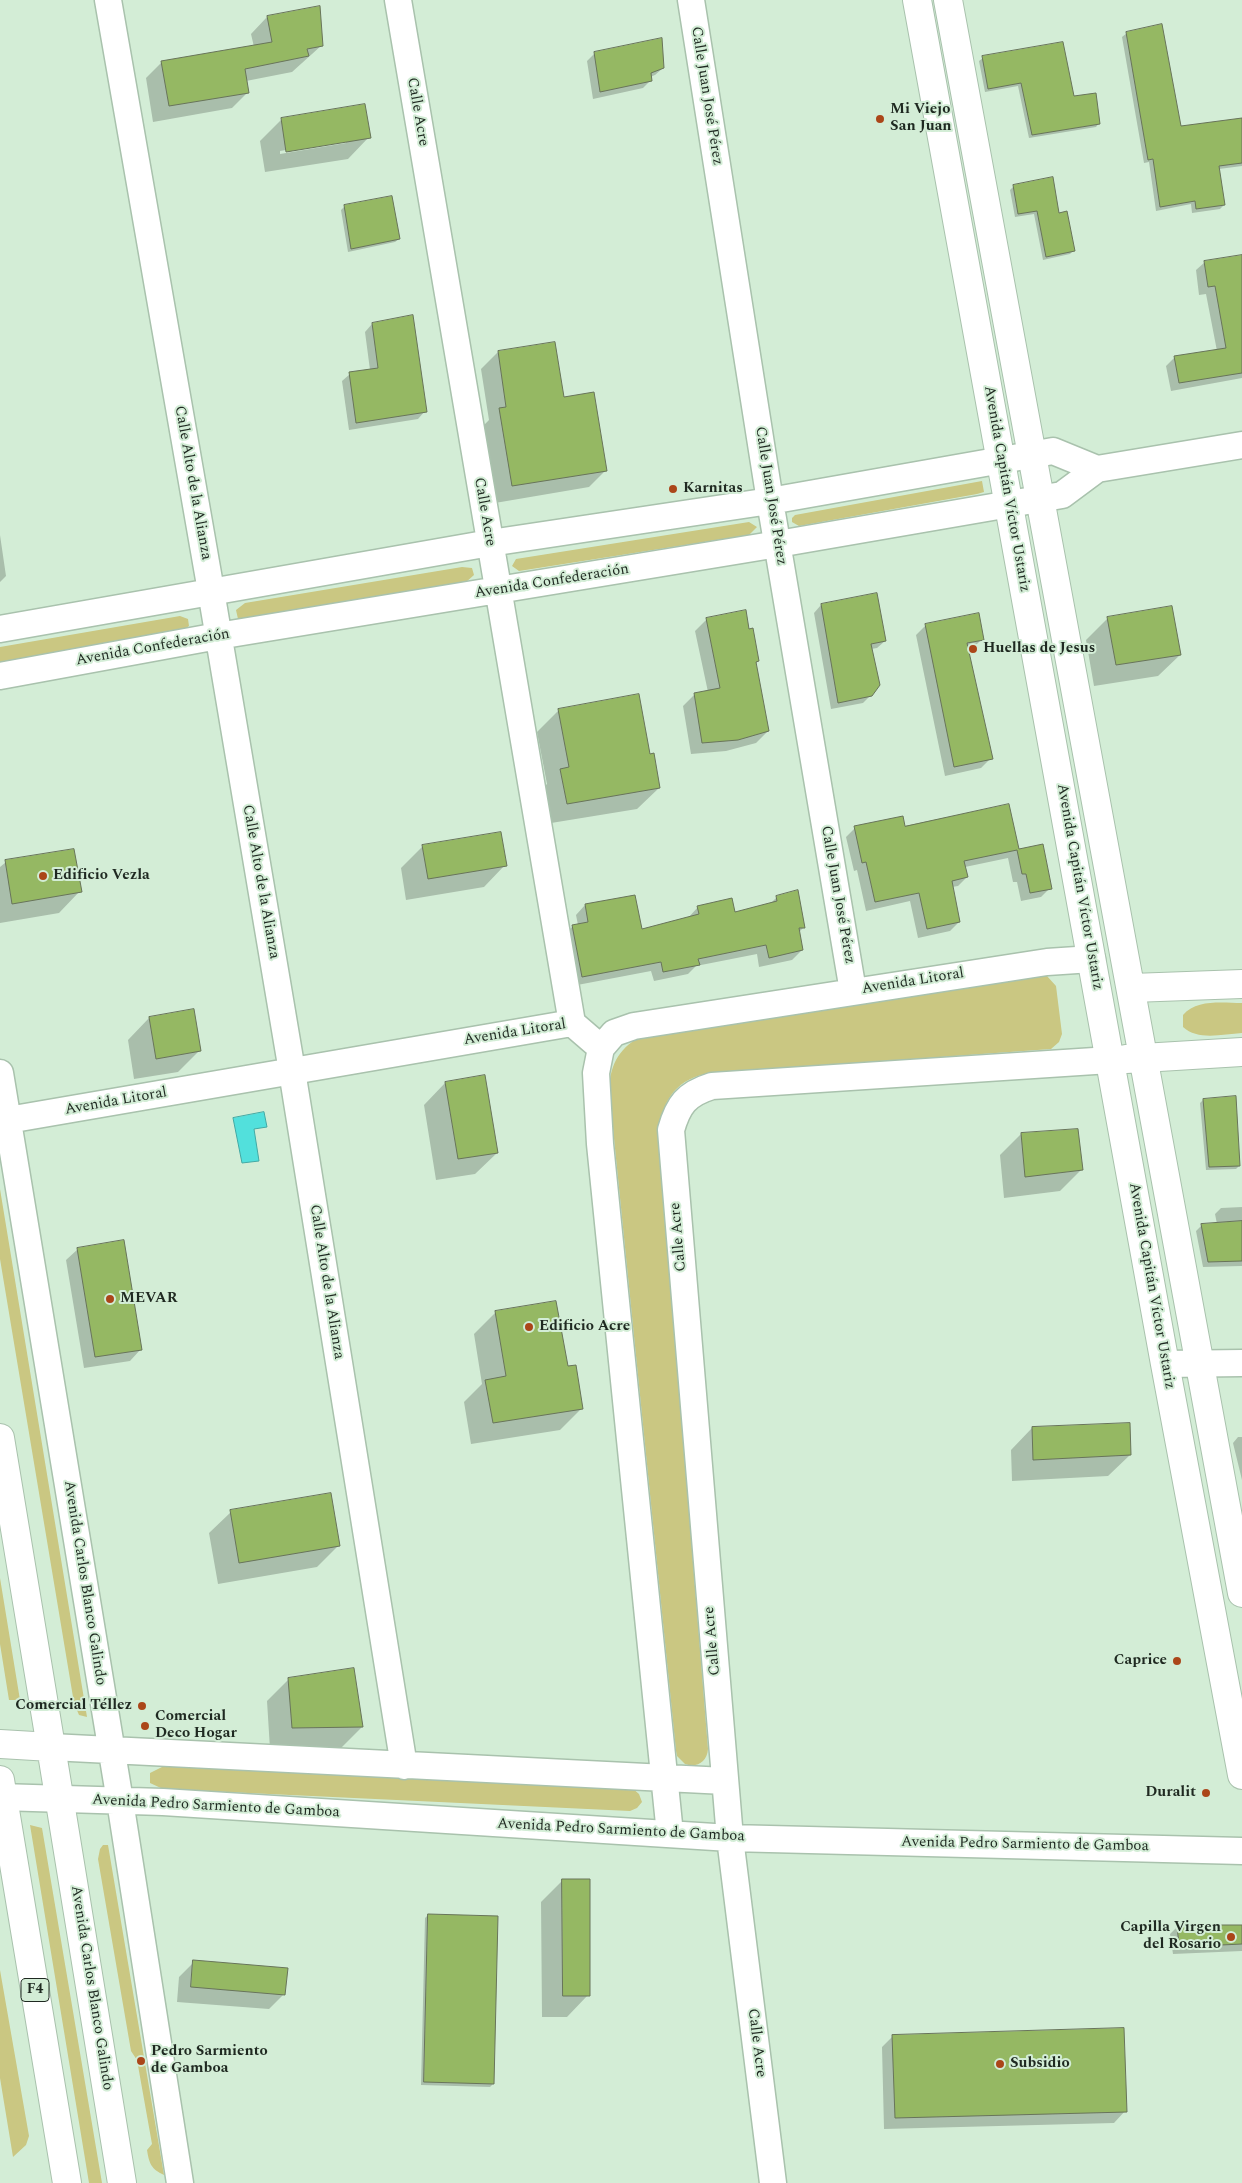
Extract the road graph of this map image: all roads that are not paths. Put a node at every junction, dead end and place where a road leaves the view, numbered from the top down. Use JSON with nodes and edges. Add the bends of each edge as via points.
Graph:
{"nodes":[{"id":1,"x":108,"y":0,"type":"edge"},
{"id":2,"x":398,"y":0,"type":"edge"},
{"id":3,"x":691,"y":0,"type":"edge"},
{"id":4,"x":917,"y":0,"type":"edge"},
{"id":5,"x":948,"y":0,"type":"edge"},
{"id":6,"x":1242,"y":445,"type":"edge"},
{"id":7,"x":1032,"y":454,"type":"junction"},
{"id":8,"x":1001,"y":459,"type":"junction"},
{"id":9,"x":1097,"y":470,"type":"junction"},
{"id":10,"x":1040,"y":498,"type":"junction"},
{"id":11,"x":770,"y":501,"type":"junction"},
{"id":12,"x":1009,"y":503,"type":"junction"},
{"id":13,"x":490,"y":543,"type":"junction"},
{"id":14,"x":778,"y":544,"type":"junction"},
{"id":15,"x":211,"y":591,"type":"junction"},
{"id":16,"x":497,"y":591,"type":"junction"},
{"id":17,"x":0,"y":629,"type":"edge"},
{"id":18,"x":218,"y":636,"type":"junction"},
{"id":19,"x":0,"y":676,"type":"edge"},
{"id":20,"x":1126,"y":958,"type":"junction"},
{"id":21,"x":1092,"y":959,"type":"junction"},
{"id":22,"x":1242,"y":984,"type":"edge"},
{"id":23,"x":1132,"y":988,"type":"junction"},
{"id":24,"x":853,"y":991,"type":"junction"},
{"id":25,"x":572,"y":1023,"type":"junction"},
{"id":26,"x":601,"y":1048,"type":"junction"},
{"id":27,"x":1242,"y":1052,"type":"edge"},
{"id":28,"x":1145,"y":1058,"type":"junction"},
{"id":29,"x":1110,"y":1060,"type":"junction"},
{"id":30,"x":292,"y":1071,"type":"junction"},
{"id":31,"x":0,"y":1073,"type":"edge"},
{"id":32,"x":8,"y":1120,"type":"junction"},
{"id":33,"x":1242,"y":1363,"type":"edge"},
{"id":34,"x":1165,"y":1364,"type":"junction"},
{"id":35,"x":1199,"y":1364,"type":"junction"},
{"id":36,"x":0,"y":1438,"type":"edge"},
{"id":37,"x":1242,"y":1593,"type":"edge"},
{"id":38,"x":0,"y":1744,"type":"edge"},
{"id":39,"x":51,"y":1746,"type":"junction"},
{"id":40,"x":111,"y":1749,"type":"junction"},
{"id":41,"x":404,"y":1766,"type":"junction"},
{"id":42,"x":1242,"y":1775,"type":"edge"},
{"id":43,"x":664,"y":1776,"type":"junction"},
{"id":44,"x":725,"y":1780,"type":"junction"},
{"id":45,"x":1,"y":1791,"type":"edge"},
{"id":46,"x":60,"y":1798,"type":"junction"},
{"id":47,"x":120,"y":1800,"type":"junction"},
{"id":48,"x":670,"y":1834,"type":"junction"},
{"id":49,"x":730,"y":1838,"type":"junction"},
{"id":50,"x":1242,"y":1851,"type":"edge"},
{"id":51,"x":67,"y":2183,"type":"edge"},
{"id":52,"x":122,"y":2183,"type":"edge"},
{"id":53,"x":180,"y":2183,"type":"edge"},
{"id":54,"x":773,"y":2183,"type":"edge"}],
"edges":[{"from":1,"to":15,"type":"street","name":"Calle Alto de la Alianza"},
{"from":2,"to":13,"type":"street","name":"Calle Acre"},
{"from":3,"to":11,"type":"street","name":"Calle Juan José Pérez"},
{"from":4,"to":8,"type":"main road","name":"Avenida Capitán Víctor Ustariz"},
{"from":5,"to":7,"type":"main road","name":"Avenida Capitán Víctor Ustariz"},
{"from":6,"to":9,"type":"street","name":"Avenida Confederación"},
{"from":7,"to":8,"type":"street"},
{"from":7,"to":9,"type":"street","via":[[1053,451]]},
{"from":7,"to":10,"type":"main road","name":"Avenida Capitán Víctor Ustariz"},
{"from":8,"to":11,"type":"street"},
{"from":8,"to":12,"type":"main road","name":"Avenida Capitán Víctor Ustariz"},
{"from":9,"to":10,"type":"street","name":"Avenida Confederación","via":[[1062,495]]},
{"from":10,"to":12,"type":"street","name":"Avenida Confederación"},
{"from":10,"to":20,"type":"main road","name":"Avenida Capitán Víctor Ustariz"},
{"from":11,"to":13,"type":"street"},
{"from":11,"to":14,"type":"street","name":"Calle Juan José Pérez"},
{"from":12,"to":14,"type":"street","name":"Avenida Confederación"},
{"from":12,"to":21,"type":"main road","name":"Avenida Capitán Víctor Ustariz"},
{"from":13,"to":15,"type":"street"},
{"from":13,"to":16,"type":"street","name":"Calle Acre"},
{"from":14,"to":16,"type":"street","name":"Avenida Confederación"},
{"from":14,"to":24,"type":"street","name":"Calle Juan José Pérez"},
{"from":15,"to":17,"type":"street"},
{"from":15,"to":18,"type":"street","name":"Calle Alto de la Alianza"},
{"from":16,"to":18,"type":"street","name":"Avenida Confederación"},
{"from":16,"to":25,"type":"street","name":"Calle Acre"},
{"from":18,"to":19,"type":"street","name":"Avenida Confederación"},
{"from":18,"to":30,"type":"street","name":"Calle Alto de la Alianza"},
{"from":20,"to":21,"type":"main road","name":"Avenida Litoral"},
{"from":20,"to":23,"type":"main road","name":"Avenida Capitán Víctor Ustariz"},
{"from":21,"to":24,"type":"street","name":"Avenida Litoral","via":[[1047,962]]},
{"from":21,"to":29,"type":"main road","name":"Avenida Capitán Víctor Ustariz"},
{"from":22,"to":23,"type":"main road"},
{"from":23,"to":28,"type":"main road","name":"Avenida Capitán Víctor Ustariz"},
{"from":24,"to":26,"type":"street","name":"Avenida Litoral","via":[[634,1026],[614,1033]]},
{"from":25,"to":26,"type":"street","name":"Avenida Litoral"},
{"from":25,"to":30,"type":"street","name":"Avenida Litoral"},
{"from":26,"to":43,"type":"street","via":[[596,1073],[600,1144]]},
{"from":27,"to":28,"type":"main road"},
{"from":28,"to":29,"type":"main road"},
{"from":28,"to":35,"type":"main road","name":"Avenida Capitán Víctor Ustariz"},
{"from":29,"to":34,"type":"main road","name":"Avenida Capitán Víctor Ustariz"},
{"from":29,"to":44,"type":"street","name":"Calle Acre","via":[[712,1086],[685,1100],[676,1112],[670,1130]]},
{"from":30,"to":32,"type":"street","name":"Avenida Litoral"},
{"from":30,"to":41,"type":"street","name":"Calle Alto de la Alianza"},
{"from":31,"to":32,"type":"street","name":"Avenida Carlos Blanco Galindo"},
{"from":32,"to":40,"type":"street","name":"Avenida Carlos Blanco Galindo"},
{"from":33,"to":35,"type":"street"},
{"from":34,"to":35,"type":"street"},
{"from":34,"to":42,"type":"main road","name":"Avenida Capitán Víctor Ustariz"},
{"from":35,"to":37,"type":"main road","name":"Avenida Capitán Víctor Ustariz"},
{"from":36,"to":39,"type":"main road","name":"Avenida Carlos Blanco Galindo"},
{"from":38,"to":39,"type":"main road"},
{"from":39,"to":40,"type":"street"},
{"from":39,"to":46,"type":"main road","name":"Avenida Carlos Blanco Galindo"},
{"from":40,"to":41,"type":"street"},
{"from":40,"to":47,"type":"street","name":"Avenida Carlos Blanco Galindo"},
{"from":41,"to":43,"type":"street"},
{"from":43,"to":44,"type":"street"},
{"from":43,"to":48,"type":"street"},
{"from":44,"to":49,"type":"street","name":"Calle Acre"},
{"from":45,"to":46,"type":"street","name":"Avenida Pedro Sarmiento de Gamboa"},
{"from":45,"to":51,"type":"main road","number":"F4"},
{"from":46,"to":47,"type":"street","name":"Avenida Pedro Sarmiento de Gamboa"},
{"from":46,"to":52,"type":"main road","name":"Avenida Carlos Blanco Galindo"},
{"from":47,"to":48,"type":"street","name":"Avenida Pedro Sarmiento de Gamboa"},
{"from":47,"to":53,"type":"street","name":"Avenida Carlos Blanco Galindo"},
{"from":48,"to":49,"type":"street","name":"Avenida Pedro Sarmiento de Gamboa"},
{"from":49,"to":50,"type":"street","name":"Avenida Pedro Sarmiento de Gamboa"},
{"from":49,"to":54,"type":"street","name":"Calle Acre"}]}
